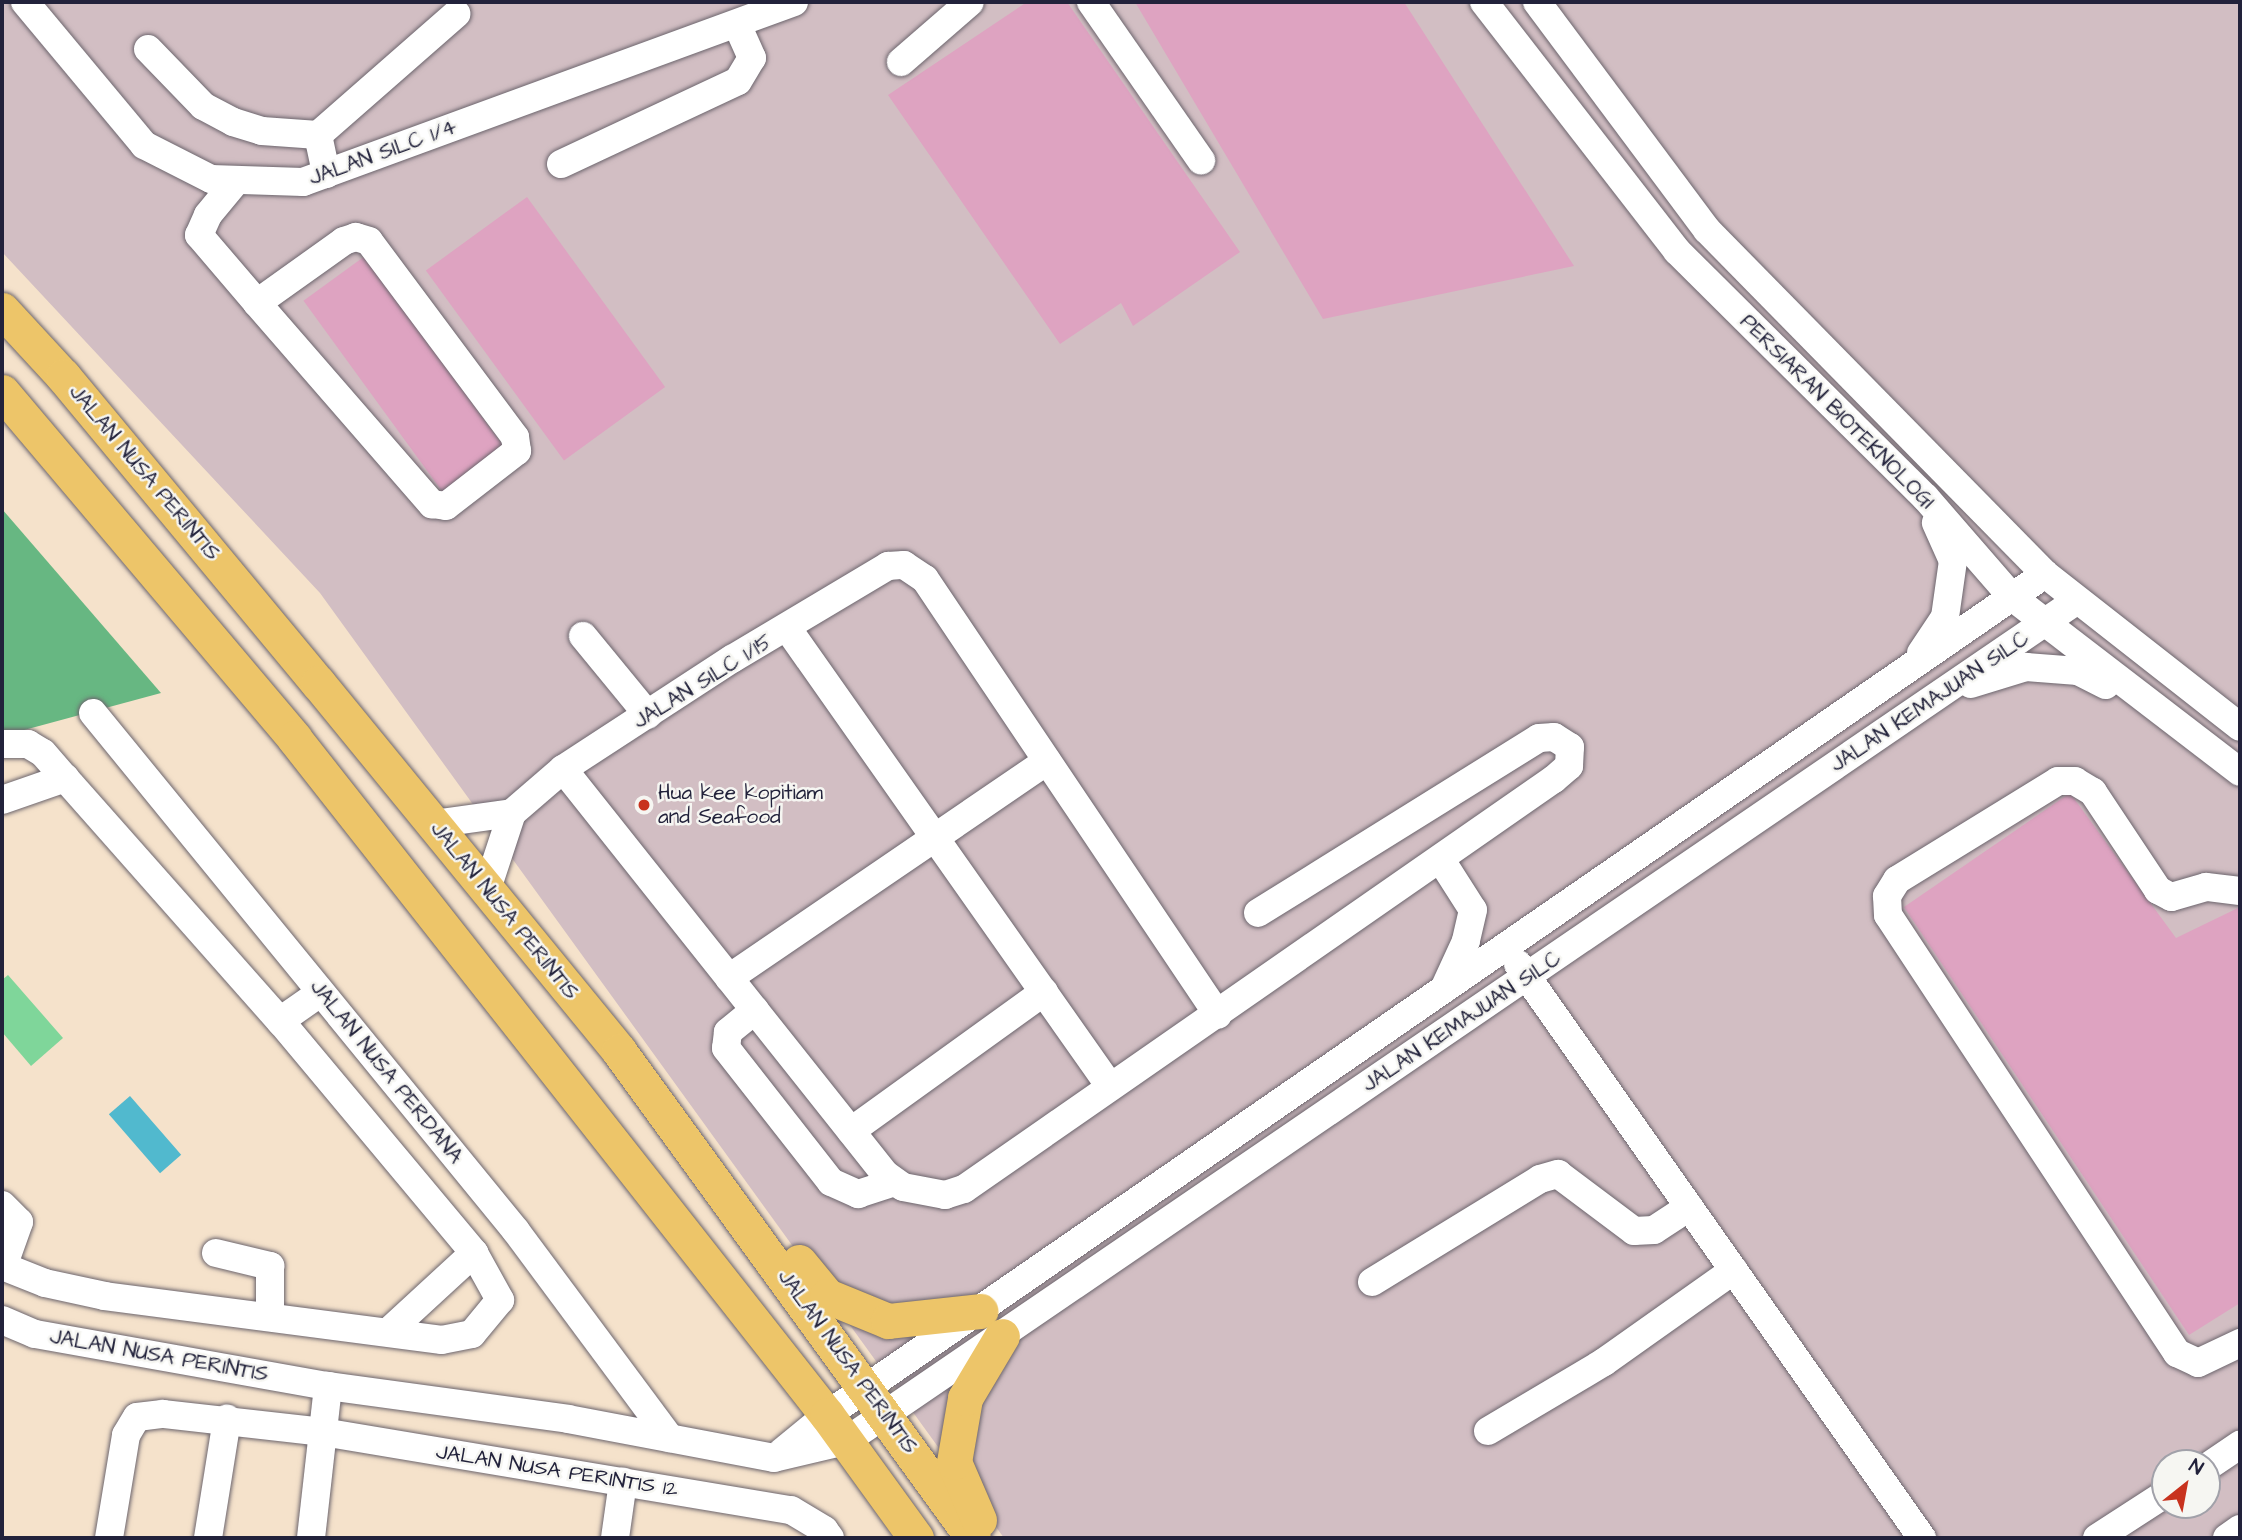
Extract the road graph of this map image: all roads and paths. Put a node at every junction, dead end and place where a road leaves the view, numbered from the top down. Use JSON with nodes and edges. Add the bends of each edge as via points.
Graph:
{"nodes":[{"id":1,"x":25,"y":2,"type":"edge"},
{"id":2,"x":794,"y":2,"type":"edge"},
{"id":3,"x":1091,"y":2,"type":"edge"},
{"id":4,"x":1484,"y":2,"type":"edge"},
{"id":5,"x":1537,"y":2,"type":"edge"},
{"id":6,"x":973,"y":3,"type":"edge"},
{"id":7,"x":456,"y":14,"type":"dead end"},
{"id":8,"x":737,"y":24,"type":"junction"},
{"id":9,"x":148,"y":49,"type":"dead end"},
{"id":10,"x":901,"y":62,"type":"dead end"},
{"id":11,"x":318,"y":135,"type":"junction"},
{"id":12,"x":1201,"y":160,"type":"dead end"},
{"id":13,"x":561,"y":164,"type":"dead end"},
{"id":14,"x":326,"y":174,"type":"junction"},
{"id":15,"x":236,"y":181,"type":"junction"},
{"id":16,"x":257,"y":303,"type":"junction"},
{"id":17,"x":2,"y":310,"type":"edge"},
{"id":18,"x":2,"y":392,"type":"edge"},
{"id":19,"x":1925,"y":497,"type":"junction"},
{"id":20,"x":2045,"y":574,"type":"junction"},
{"id":21,"x":2012,"y":597,"type":"junction"},
{"id":22,"x":2076,"y":601,"type":"junction"},
{"id":23,"x":2043,"y":624,"type":"junction"},
{"id":24,"x":788,"y":629,"type":"junction"},
{"id":25,"x":583,"y":636,"type":"dead end"},
{"id":26,"x":1914,"y":664,"type":"junction"},
{"id":27,"x":1943,"y":693,"type":"junction"},
{"id":28,"x":93,"y":713,"type":"dead end"},
{"id":29,"x":2162,"y":713,"type":"junction"},
{"id":30,"x":648,"y":715,"type":"junction"},
{"id":31,"x":2240,"y":727,"type":"edge"},
{"id":32,"x":2,"y":744,"type":"edge"},
{"id":33,"x":1047,"y":761,"type":"junction"},
{"id":34,"x":563,"y":769,"type":"junction"},
{"id":35,"x":2240,"y":772,"type":"edge"},
{"id":36,"x":65,"y":778,"type":"junction"},
{"id":37,"x":2,"y":800,"type":"edge"},
{"id":38,"x":512,"y":813,"type":"junction"},
{"id":39,"x":433,"y":824,"type":"junction"},
{"id":40,"x":935,"y":840,"type":"junction"},
{"id":41,"x":1441,"y":860,"type":"junction"},
{"id":42,"x":486,"y":889,"type":"junction"},
{"id":43,"x":2240,"y":891,"type":"edge"},
{"id":44,"x":1258,"y":913,"type":"dead end"},
{"id":45,"x":1505,"y":948,"type":"junction"},
{"id":46,"x":1529,"y":977,"type":"junction"},
{"id":47,"x":729,"y":978,"type":"junction"},
{"id":48,"x":1443,"y":991,"type":"junction"},
{"id":49,"x":1044,"y":992,"type":"junction"},
{"id":50,"x":320,"y":993,"type":"junction"},
{"id":51,"x":755,"y":1010,"type":"junction"},
{"id":52,"x":1218,"y":1014,"type":"junction"},
{"id":53,"x":280,"y":1021,"type":"junction"},
{"id":54,"x":619,"y":1051,"type":"junction"},
{"id":55,"x":1110,"y":1085,"type":"junction"},
{"id":56,"x":850,"y":1131,"type":"junction"},
{"id":57,"x":1169,"y":1180,"type":"junction"},
{"id":58,"x":894,"y":1182,"type":"junction"},
{"id":59,"x":2,"y":1205,"type":"edge"},
{"id":60,"x":1689,"y":1207,"type":"junction"},
{"id":61,"x":1189,"y":1208,"type":"junction"},
{"id":62,"x":1092,"y":1233,"type":"junction"},
{"id":63,"x":216,"y":1253,"type":"dead end"},
{"id":64,"x":474,"y":1253,"type":"junction"},
{"id":65,"x":1113,"y":1263,"type":"junction"},
{"id":66,"x":2,"y":1267,"type":"edge"},
{"id":67,"x":1734,"y":1270,"type":"junction"},
{"id":68,"x":1372,"y":1282,"type":"dead end"},
{"id":69,"x":270,"y":1316,"type":"junction"},
{"id":70,"x":2,"y":1320,"type":"edge"},
{"id":71,"x":991,"y":1323,"type":"junction"},
{"id":72,"x":387,"y":1332,"type":"junction"},
{"id":73,"x":2239,"y":1345,"type":"edge"},
{"id":74,"x":328,"y":1386,"type":"junction"},
{"id":75,"x":877,"y":1402,"type":"junction"},
{"id":76,"x":227,"y":1419,"type":"junction"},
{"id":77,"x":837,"y":1428,"type":"junction"},
{"id":78,"x":1488,"y":1431,"type":"dead end"},
{"id":79,"x":323,"y":1432,"type":"junction"},
{"id":80,"x":670,"y":1438,"type":"junction"},
{"id":81,"x":2240,"y":1445,"type":"edge"},
{"id":82,"x":2221,"y":1457,"type":"edge"},
{"id":83,"x":774,"y":1458,"type":"joint"},
{"id":84,"x":623,"y":1482,"type":"junction"},
{"id":85,"x":2151,"y":1503,"type":"edge"},
{"id":86,"x":2240,"y":1529,"type":"edge"},
{"id":87,"x":109,"y":1538,"type":"edge"},
{"id":88,"x":208,"y":1538,"type":"edge"},
{"id":89,"x":311,"y":1538,"type":"edge"},
{"id":90,"x":615,"y":1538,"type":"edge"},
{"id":91,"x":830,"y":1538,"type":"edge"},
{"id":92,"x":916,"y":1538,"type":"edge"},
{"id":93,"x":973,"y":1538,"type":"edge"},
{"id":94,"x":989,"y":1538,"type":"edge"},
{"id":95,"x":1922,"y":1538,"type":"edge"},
{"id":96,"x":2097,"y":1538,"type":"edge"},
{"id":97,"x":2227,"y":1538,"type":"edge"}],
"edges":[{"from":1,"to":15,"type":"street","name":"JALAN SILC 1/4","via":[[144,145],[211,179]]},
{"from":2,"to":8,"type":"street","name":"JALAN SILC 1/4"},
{"from":3,"to":12,"type":"street"},
{"from":4,"to":19,"type":"street","name":"PERSIARAN BIOTEKNOLOGI","via":[[1677,251]]},
{"from":5,"to":20,"type":"street","name":"PERSIARAN BIOTEKNOLOGI","via":[[1707,230]]},
{"from":6,"to":10,"type":"street"},
{"from":7,"to":11,"type":"street"},
{"from":8,"to":13,"type":"street","via":[[752,58],[738,81]]},
{"from":8,"to":14,"type":"street","name":"JALAN SILC 1/4"},
{"from":9,"to":11,"type":"street","via":[[203,106],[233,122],[262,131]]},
{"from":11,"to":14,"type":"street"},
{"from":14,"to":15,"type":"street","name":"JALAN SILC 1/4","via":[[303,182]]},
{"from":15,"to":16,"type":"street","via":[[208,215],[199,235]]},
{"from":16,"to":16,"type":"street","via":[[432,504],[446,506],[517,450],[515,437],[369,241],[356,237],[344,241]]},
{"from":17,"to":39,"type":"main road","name":"JALAN NUSA PERINTIS","via":[[63,376]]},
{"from":18,"to":77,"type":"main road","via":[[294,738]]},
{"from":19,"to":21,"type":"street","name":"PERSIARAN BIOTEKNOLOGI"},
{"from":19,"to":26,"type":"street","via":[[1953,561],[1945,617]]},
{"from":20,"to":21,"type":"street","name":"JALAN KEMAJUAN SILC"},
{"from":20,"to":22,"type":"street","name":"PERSIARAN BIOTEKNOLOGI"},
{"from":21,"to":23,"type":"street","name":"PERSIARAN BIOTEKNOLOGI"},
{"from":21,"to":26,"type":"street","name":"JALAN KEMAJUAN SILC"},
{"from":22,"to":23,"type":"street","name":"JALAN KEMAJUAN SILC"},
{"from":22,"to":31,"type":"street","name":"PERSIARAN BIOTEKNOLOGI"},
{"from":23,"to":27,"type":"street","name":"JALAN KEMAJUAN SILC"},
{"from":23,"to":29,"type":"street","name":"PERSIARAN BIOTEKNOLOGI"},
{"from":24,"to":30,"type":"street","name":"JALAN SILC 1/15","via":[[732,659]]},
{"from":24,"to":33,"type":"street","name":"JALAN SILC 1/15","via":[[888,566],[904,565],[925,579]]},
{"from":24,"to":40,"type":"street"},
{"from":25,"to":30,"type":"street"},
{"from":26,"to":45,"type":"street","name":"JALAN KEMAJUAN SILC"},
{"from":27,"to":29,"type":"street","via":[[2026,667],[2078,670]]},
{"from":27,"to":46,"type":"street","name":"JALAN KEMAJUAN SILC"},
{"from":28,"to":50,"type":"street","name":"JALAN NUSA PERDANA"},
{"from":29,"to":35,"type":"street","name":"PERSIARAN BIOTEKNOLOGI"},
{"from":30,"to":34,"type":"street","name":"JALAN SILC 1/15"},
{"from":32,"to":36,"type":"street","via":[[28,744],[43,752]]},
{"from":33,"to":40,"type":"street"},
{"from":33,"to":52,"type":"street"},
{"from":34,"to":38,"type":"street","name":"JALAN SILC 1/15"},
{"from":34,"to":47,"type":"street"},
{"from":36,"to":37,"type":"street"},
{"from":36,"to":53,"type":"street"},
{"from":38,"to":39,"type":"street"},
{"from":38,"to":42,"type":"street"},
{"from":39,"to":42,"type":"main road","name":"JALAN NUSA PERINTIS"},
{"from":40,"to":47,"type":"street"},
{"from":40,"to":49,"type":"street"},
{"from":41,"to":44,"type":"street","via":[[1569,766],[1570,747],[1554,737],[1539,738]]},
{"from":41,"to":48,"type":"street","via":[[1473,910],[1466,941]]},
{"from":41,"to":52,"type":"street"},
{"from":42,"to":54,"type":"main road","name":"JALAN NUSA PERINTIS"},
{"from":43,"to":73,"type":"street","via":[[2206,887],[2171,897],[2158,890],[2092,792],[2075,781],[2058,781],[1897,880],[1887,896],[1888,915],[2177,1353],[2198,1363]]},
{"from":45,"to":46,"type":"street"},
{"from":45,"to":48,"type":"street","name":"JALAN KEMAJUAN SILC"},
{"from":46,"to":60,"type":"street"},
{"from":46,"to":61,"type":"street","name":"JALAN KEMAJUAN SILC"},
{"from":47,"to":51,"type":"street"},
{"from":48,"to":57,"type":"street","name":"JALAN KEMAJUAN SILC"},
{"from":49,"to":55,"type":"street"},
{"from":49,"to":56,"type":"street"},
{"from":50,"to":53,"type":"street"},
{"from":50,"to":80,"type":"street","name":"JALAN NUSA PERDANA","via":[[516,1231]]},
{"from":51,"to":56,"type":"street"},
{"from":51,"to":58,"type":"street","via":[[728,1032],[726,1048],[831,1182],[858,1194]]},
{"from":52,"to":55,"type":"street"},
{"from":53,"to":64,"type":"street"},
{"from":54,"to":71,"type":"main road","via":[[827,1296],[888,1321]]},
{"from":54,"to":75,"type":"main road","name":"JALAN NUSA PERINTIS"},
{"from":55,"to":58,"type":"street","via":[[964,1189],[935,1194]]},
{"from":56,"to":58,"type":"street"},
{"from":57,"to":61,"type":"street"},
{"from":57,"to":62,"type":"street","name":"JALAN KEMAJUAN SILC"},
{"from":59,"to":66,"type":"street","via":[[19,1222]]},
{"from":60,"to":67,"type":"street"},
{"from":60,"to":68,"type":"street","via":[[1654,1230],[1634,1231],[1558,1174],[1540,1179]]},
{"from":61,"to":65,"type":"street","name":"JALAN KEMAJUAN SILC"},
{"from":62,"to":65,"type":"street"},
{"from":62,"to":71,"type":"street","name":"JALAN KEMAJUAN SILC"},
{"from":63,"to":69,"type":"street","via":[[270,1266]]},
{"from":64,"to":72,"type":"street"},
{"from":64,"to":72,"type":"street","via":[[500,1300],[472,1334],[442,1339]]},
{"from":65,"to":71,"type":"street","name":"JALAN KEMAJUAN SILC"},
{"from":66,"to":69,"type":"street","via":[[105,1296]]},
{"from":67,"to":78,"type":"street","via":[[1604,1362]]},
{"from":67,"to":95,"type":"street"},
{"from":69,"to":72,"type":"street"},
{"from":70,"to":74,"type":"street","name":"JALAN NUSA PERINTIS","via":[[35,1334]]},
{"from":71,"to":75,"type":"street","name":"JALAN KEMAJUAN SILC"},
{"from":71,"to":94,"type":"main road","via":[[965,1398],[954,1462]]},
{"from":74,"to":79,"type":"street"},
{"from":74,"to":80,"type":"street","name":"JALAN NUSA PERINTIS"},
{"from":75,"to":77,"type":"street","name":"JALAN KEMAJUAN SILC"},
{"from":75,"to":93,"type":"main road","name":"JALAN NUSA PERINTIS"},
{"from":76,"to":79,"type":"street","name":"JALAN NUSA PERINTIS 12"},
{"from":76,"to":87,"type":"street","name":"JALAN NUSA PERINTIS 12","via":[[163,1414],[136,1417],[127,1435]]},
{"from":76,"to":88,"type":"street"},
{"from":77,"to":83,"type":"street","name":"JALAN KEMAJUAN SILC"},
{"from":77,"to":92,"type":"main road"},
{"from":79,"to":84,"type":"street","name":"JALAN NUSA PERINTIS 12"},
{"from":79,"to":89,"type":"street"},
{"from":80,"to":83,"type":"street","name":"JALAN NUSA PERINTIS"},
{"from":81,"to":82,"type":"street"},
{"from":84,"to":90,"type":"street"},
{"from":84,"to":91,"type":"street","name":"JALAN NUSA PERINTIS 12","via":[[791,1510]]},
{"from":85,"to":96,"type":"street"},
{"from":86,"to":97,"type":"street"}]}
